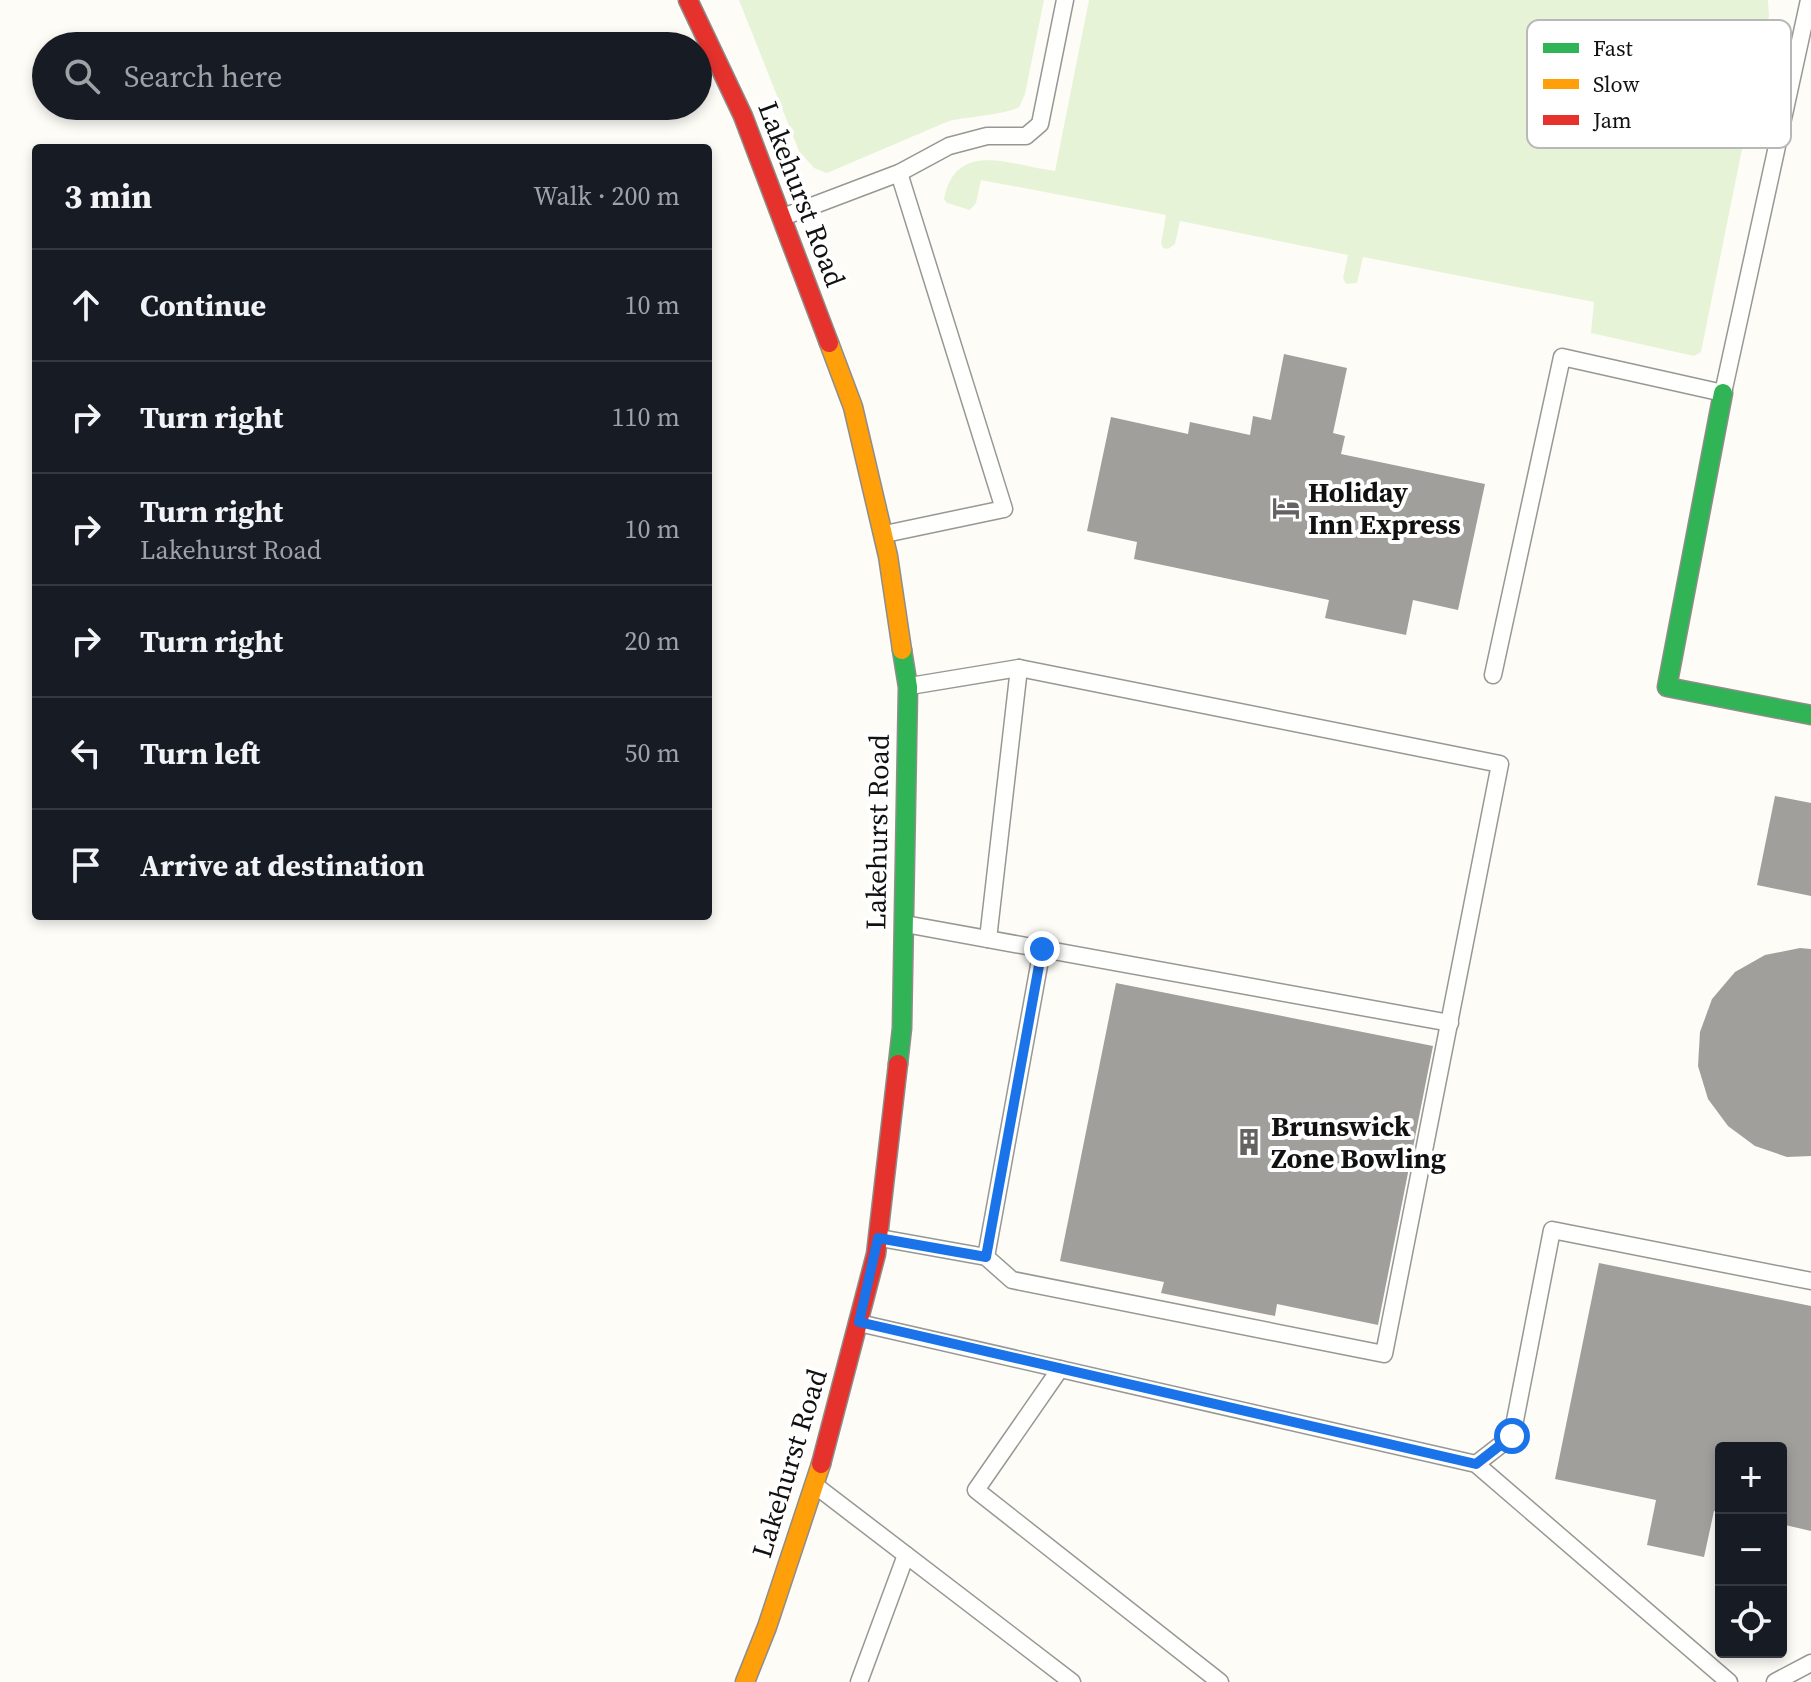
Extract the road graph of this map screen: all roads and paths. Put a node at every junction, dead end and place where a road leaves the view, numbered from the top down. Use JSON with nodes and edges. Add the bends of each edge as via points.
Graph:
{"nodes":[{"id":1,"x":688,"y":0,"type":"edge"},
{"id":2,"x":1065,"y":0,"type":"edge"},
{"id":3,"x":1809,"y":0,"type":"edge"},
{"id":4,"x":703,"y":32,"type":"edge"},
{"id":5,"x":712,"y":51,"type":"edge"},
{"id":6,"x":1803,"y":66,"type":"edge"},
{"id":7,"x":1791,"y":115,"type":"edge"},
{"id":8,"x":1783,"y":148,"type":"edge"},
{"id":9,"x":899,"y":173,"type":"junction"},
{"id":10,"x":782,"y":217,"type":"junction"},
{"id":11,"x":1723,"y":393,"type":"junction"},
{"id":12,"x":883,"y":535,"type":"junction"},
{"id":13,"x":1019,"y":668,"type":"junction"},
{"id":14,"x":1493,"y":675,"type":"dead end"},
{"id":15,"x":908,"y":687,"type":"junction"},
{"id":16,"x":1811,"y":715,"type":"edge"},
{"id":17,"x":904,"y":924,"type":"junction"},
{"id":18,"x":988,"y":939,"type":"junction"},
{"id":19,"x":1042,"y":949,"type":"junction"},
{"id":20,"x":1450,"y":1023,"type":"junction"},
{"id":21,"x":878,"y":1238,"type":"junction"},
{"id":22,"x":986,"y":1257,"type":"junction"},
{"id":23,"x":1811,"y":1281,"type":"edge"},
{"id":24,"x":859,"y":1322,"type":"junction"},
{"id":25,"x":1060,"y":1369,"type":"junction"},
{"id":26,"x":1476,"y":1464,"type":"junction"},
{"id":27,"x":815,"y":1485,"type":"junction"},
{"id":28,"x":906,"y":1555,"type":"junction"},
{"id":29,"x":1811,"y":1663,"type":"edge"},
{"id":30,"x":745,"y":1682,"type":"edge"},
{"id":31,"x":859,"y":1682,"type":"edge"},
{"id":32,"x":1072,"y":1682,"type":"edge"},
{"id":33,"x":1220,"y":1682,"type":"edge"},
{"id":34,"x":1729,"y":1682,"type":"edge"},
{"id":35,"x":1775,"y":1682,"type":"edge"}],
"edges":[{"from":1,"to":4,"type":"street","name":"Lakehurst Road"},
{"from":2,"to":9,"type":"lane","via":[[1040,124],[1026,136],[987,136],[949,146]]},
{"from":3,"to":6,"type":"lane"},
{"from":5,"to":10,"type":"street","name":"Lakehurst Road"},
{"from":6,"to":7,"type":"lane"},
{"from":8,"to":11,"type":"lane"},
{"from":9,"to":10,"type":"lane"},
{"from":9,"to":12,"type":"lane","via":[[1004,509]]},
{"from":10,"to":12,"type":"street","name":"Lakehurst Road","via":[[853,407]]},
{"from":11,"to":14,"type":"lane","via":[[1562,357]]},
{"from":11,"to":16,"type":"street","via":[[1667,687]]},
{"from":12,"to":15,"type":"street","name":"Lakehurst Road"},
{"from":13,"to":15,"type":"lane"},
{"from":13,"to":18,"type":"lane"},
{"from":13,"to":20,"type":"lane","via":[[1500,764]]},
{"from":15,"to":17,"type":"street","name":"Lakehurst Road"},
{"from":17,"to":18,"type":"lane"},
{"from":17,"to":21,"type":"street","name":"Lakehurst Road","via":[[902,1028]]},
{"from":18,"to":19,"type":"lane"},
{"from":19,"to":20,"type":"lane"},
{"from":19,"to":22,"type":"lane"},
{"from":20,"to":22,"type":"lane","via":[[1384,1354],[1012,1280]]},
{"from":21,"to":22,"type":"lane"},
{"from":21,"to":24,"type":"street","name":"Lakehurst Road"},
{"from":23,"to":26,"type":"lane","via":[[1552,1230],[1512,1436]]},
{"from":24,"to":25,"type":"lane"},
{"from":24,"to":27,"type":"street","name":"Lakehurst Road"},
{"from":25,"to":26,"type":"lane"},
{"from":25,"to":33,"type":"lane","via":[[976,1490]]},
{"from":26,"to":34,"type":"lane"},
{"from":27,"to":28,"type":"lane"},
{"from":27,"to":30,"type":"street","name":"Lakehurst Road"},
{"from":28,"to":31,"type":"lane"},
{"from":28,"to":32,"type":"lane"},
{"from":29,"to":35,"type":"lane"}]}
